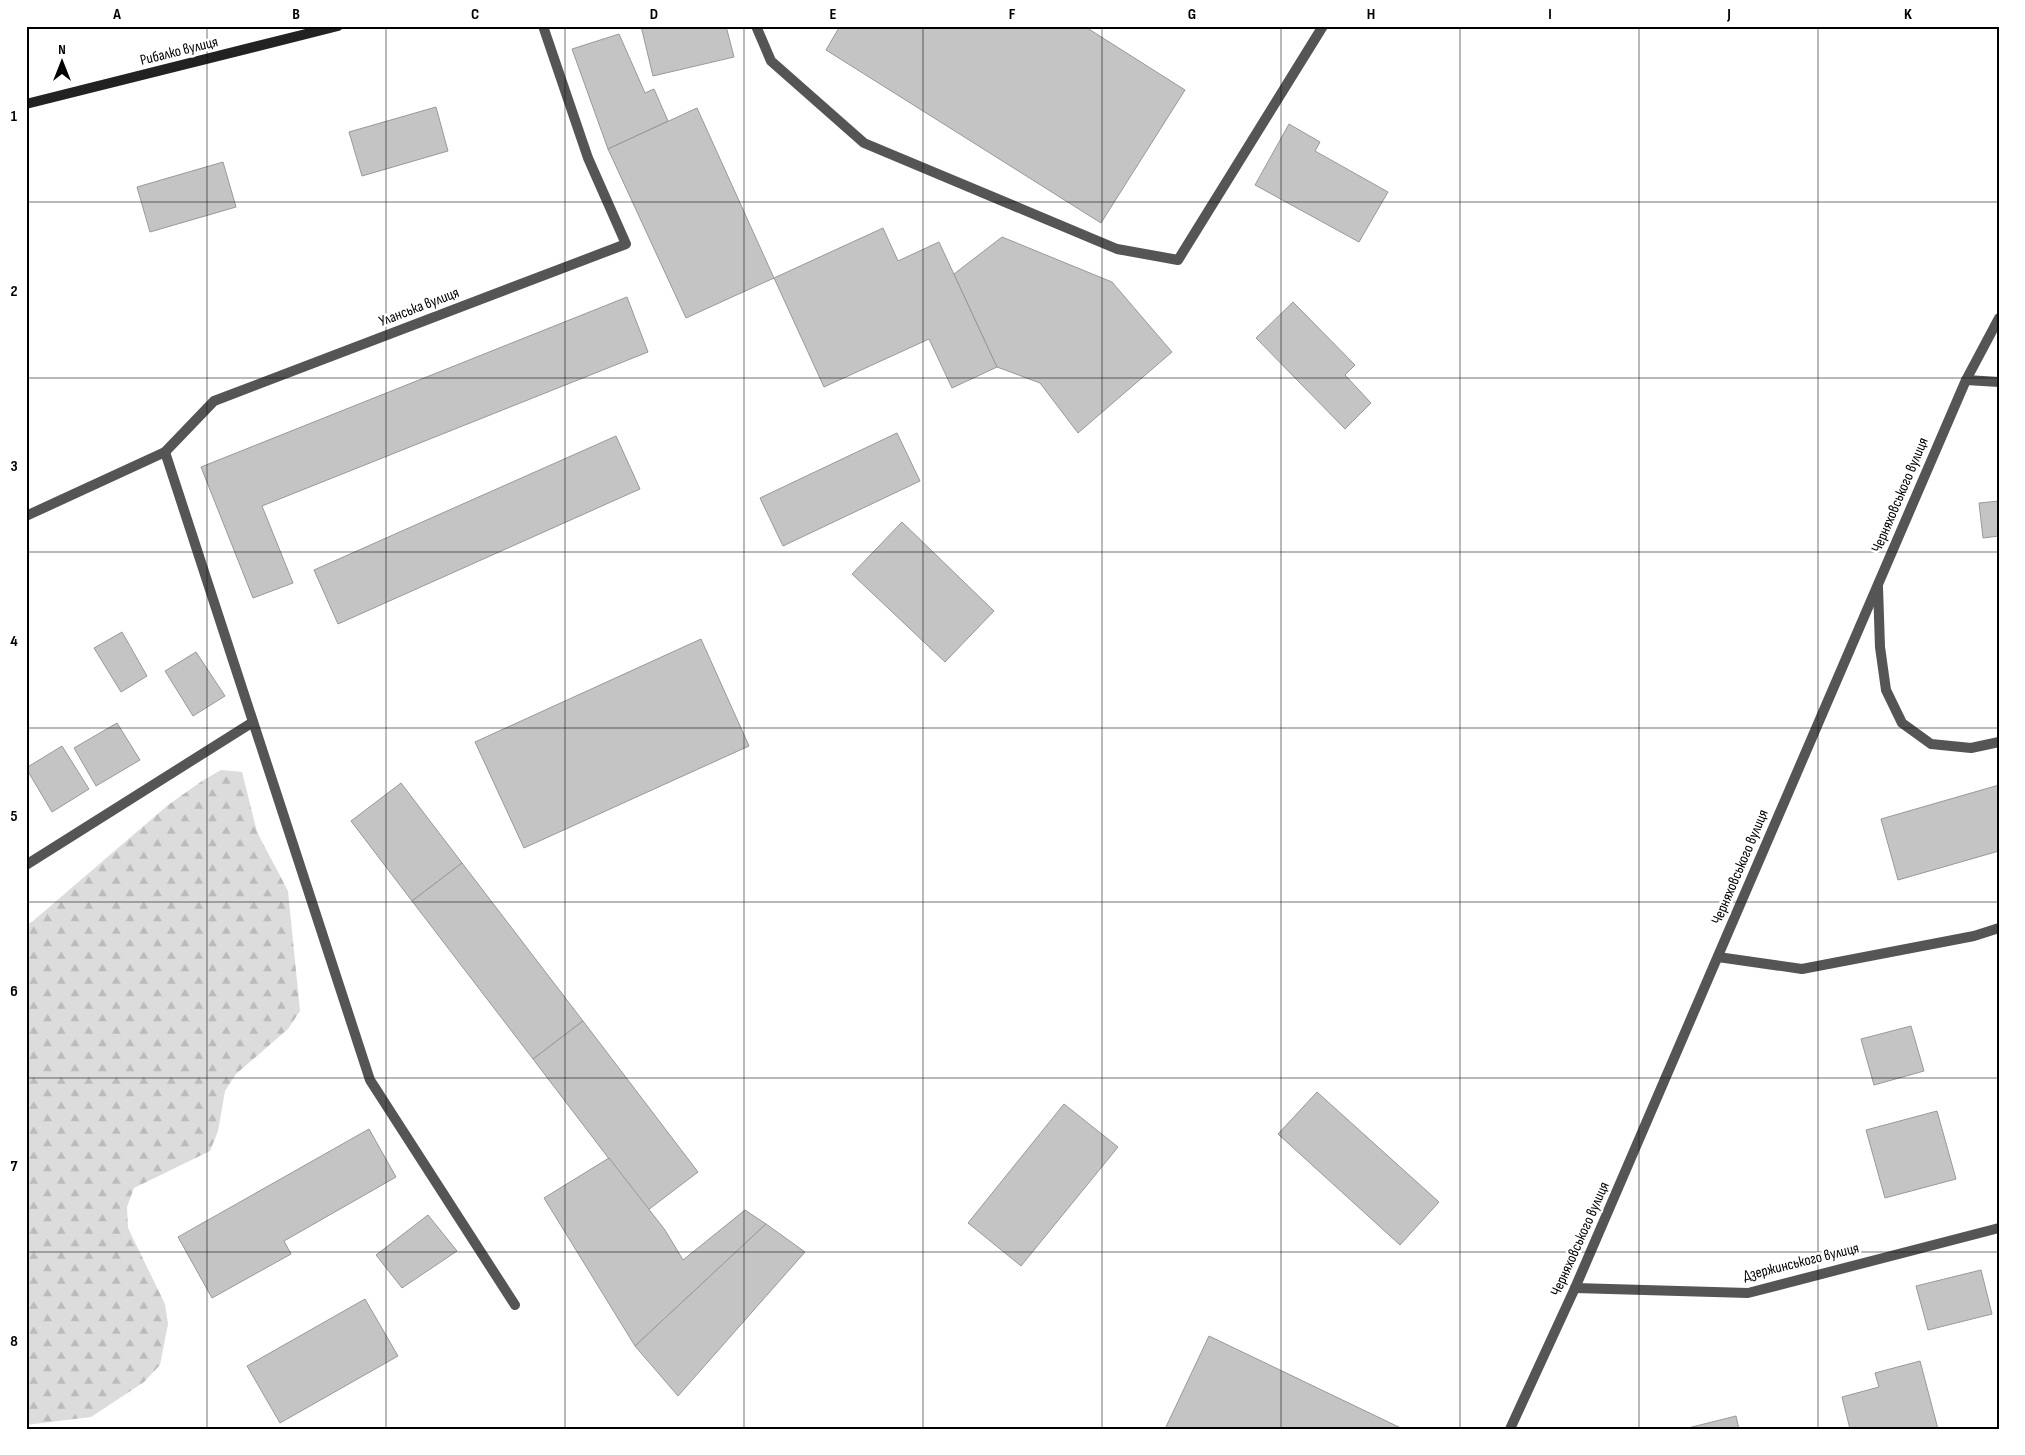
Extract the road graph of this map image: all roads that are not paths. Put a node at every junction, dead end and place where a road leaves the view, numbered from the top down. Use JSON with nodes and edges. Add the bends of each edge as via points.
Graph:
{"nodes":[{"id":1,"x":338,"y":26,"type":"edge"},
{"id":2,"x":543,"y":26,"type":"edge"},
{"id":3,"x":756,"y":26,"type":"edge"},
{"id":4,"x":1322,"y":26,"type":"edge"},
{"id":5,"x":26,"y":104,"type":"edge"},
{"id":6,"x":1999,"y":318,"type":"edge"},
{"id":7,"x":1966,"y":380,"type":"junction"},
{"id":8,"x":1999,"y":382,"type":"edge"},
{"id":9,"x":165,"y":452,"type":"junction"},
{"id":10,"x":26,"y":516,"type":"edge"},
{"id":11,"x":1878,"y":583,"type":"junction"},
{"id":12,"x":253,"y":722,"type":"junction"},
{"id":13,"x":1999,"y":742,"type":"edge"},
{"id":14,"x":26,"y":865,"type":"edge"},
{"id":15,"x":1999,"y":928,"type":"edge"},
{"id":16,"x":1718,"y":957,"type":"junction"},
{"id":17,"x":1999,"y":1228,"type":"edge"},
{"id":18,"x":1575,"y":1288,"type":"junction"},
{"id":19,"x":515,"y":1305,"type":"dead end"},
{"id":20,"x":1510,"y":1429,"type":"edge"}],
"edges":[{"from":1,"to":5,"type":"street","name":"Рибалко вулиця"},
{"from":2,"to":9,"type":"street","name":"Уланська вулиця","via":[[588,158],[626,244],[214,401]]},
{"from":3,"to":4,"type":"street","via":[[771,62],[864,144],[1117,249],[1178,260]]},
{"from":6,"to":7,"type":"street","name":"Черняховського вулиця"},
{"from":7,"to":8,"type":"street"},
{"from":7,"to":11,"type":"street","name":"Черняховського вулиця"},
{"from":9,"to":10,"type":"street","name":"Уланська вулиця"},
{"from":9,"to":12,"type":"street"},
{"from":11,"to":13,"type":"street","via":[[1880,646],[1886,690],[1902,723],[1931,744],[1971,748]]},
{"from":11,"to":16,"type":"street","name":"Черняховського вулиця"},
{"from":12,"to":14,"type":"street"},
{"from":12,"to":19,"type":"street","via":[[370,1080]]},
{"from":15,"to":16,"type":"street","via":[[1974,936],[1802,969]]},
{"from":16,"to":18,"type":"street","name":"Черняховського вулиця"},
{"from":17,"to":18,"type":"street","name":"Дзержинського вулиця","via":[[1748,1293]]},
{"from":18,"to":20,"type":"street","name":"Черняховського вулиця"}]}
